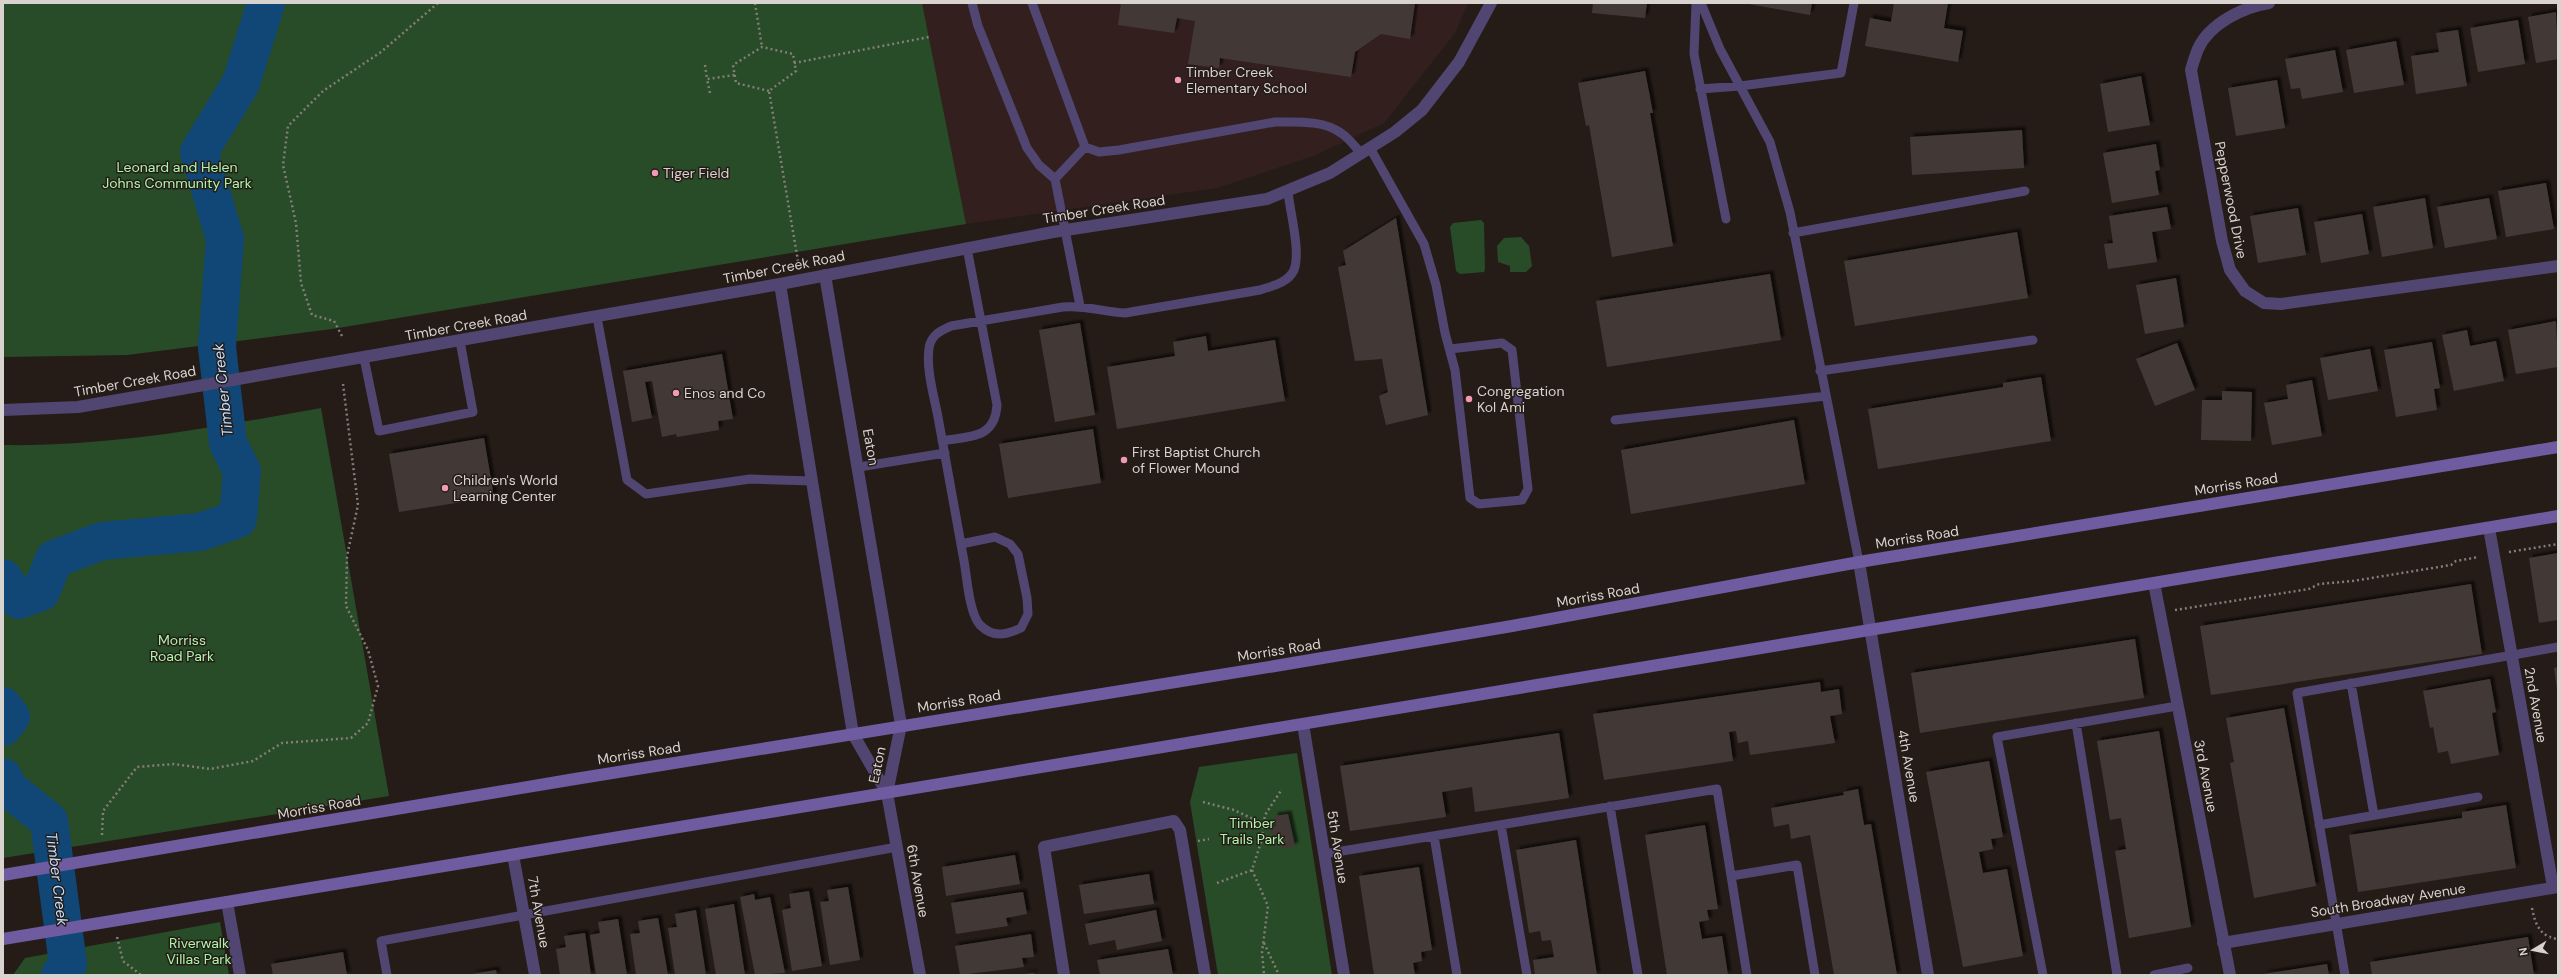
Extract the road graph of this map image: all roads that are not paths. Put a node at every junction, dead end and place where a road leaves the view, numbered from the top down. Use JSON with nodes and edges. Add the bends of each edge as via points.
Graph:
{"nodes":[{"id":1,"x":972,"y":3,"type":"edge"},
{"id":2,"x":1032,"y":3,"type":"edge"},
{"id":3,"x":1491,"y":3,"type":"edge"},
{"id":4,"x":1696,"y":3,"type":"edge"},
{"id":5,"x":1701,"y":3,"type":"edge"},
{"id":6,"x":1854,"y":3,"type":"edge"},
{"id":7,"x":2269,"y":3,"type":"edge"},
{"id":8,"x":1740,"y":86,"type":"junction"},
{"id":9,"x":1700,"y":89,"type":"junction"},
{"id":10,"x":1085,"y":147,"type":"junction"},
{"id":11,"x":1365,"y":151,"type":"junction"},
{"id":12,"x":1055,"y":179,"type":"junction"},
{"id":13,"x":2026,"y":191,"type":"dead end"},
{"id":14,"x":1288,"y":192,"type":"junction"},
{"id":15,"x":1726,"y":219,"type":"dead end"},
{"id":16,"x":1066,"y":230,"type":"junction"},
{"id":17,"x":1793,"y":233,"type":"junction"},
{"id":18,"x":967,"y":248,"type":"junction"},
{"id":19,"x":2558,"y":266,"type":"edge"},
{"id":20,"x":825,"y":275,"type":"junction"},
{"id":21,"x":780,"y":284,"type":"junction"},
{"id":22,"x":1080,"y":306,"type":"junction"},
{"id":23,"x":597,"y":317,"type":"junction"},
{"id":24,"x":982,"y":321,"type":"junction"},
{"id":25,"x":2033,"y":340,"type":"dead end"},
{"id":26,"x":460,"y":341,"type":"junction"},
{"id":27,"x":1450,"y":349,"type":"junction"},
{"id":28,"x":364,"y":358,"type":"junction"},
{"id":29,"x":1820,"y":371,"type":"junction"},
{"id":30,"x":1826,"y":396,"type":"junction"},
{"id":31,"x":3,"y":410,"type":"edge"},
{"id":32,"x":1615,"y":420,"type":"dead end"},
{"id":33,"x":942,"y":441,"type":"junction"},
{"id":34,"x":2558,"y":447,"type":"edge"},
{"id":35,"x":945,"y":453,"type":"junction"},
{"id":36,"x":859,"y":467,"type":"junction"},
{"id":37,"x":812,"y":481,"type":"junction"},
{"id":38,"x":2558,"y":516,"type":"edge"},
{"id":39,"x":2489,"y":528,"type":"junction"},
{"id":40,"x":961,"y":544,"type":"junction"},
{"id":41,"x":1859,"y":562,"type":"junction"},
{"id":42,"x":2154,"y":583,"type":"junction"},
{"id":43,"x":1871,"y":630,"type":"junction"},
{"id":44,"x":2558,"y":647,"type":"edge"},
{"id":45,"x":2512,"y":654,"type":"junction"},
{"id":46,"x":2351,"y":683,"type":"junction"},
{"id":47,"x":2178,"y":706,"type":"junction"},
{"id":48,"x":2076,"y":723,"type":"junction"},
{"id":49,"x":1303,"y":724,"type":"junction"},
{"id":50,"x":901,"y":725,"type":"junction"},
{"id":51,"x":853,"y":734,"type":"junction"},
{"id":52,"x":887,"y":793,"type":"junction"},
{"id":53,"x":2478,"y":797,"type":"dead end"},
{"id":54,"x":1610,"y":806,"type":"junction"},
{"id":55,"x":2374,"y":815,"type":"junction"},
{"id":56,"x":1501,"y":825,"type":"junction"},
{"id":57,"x":2319,"y":825,"type":"junction"},
{"id":58,"x":1434,"y":836,"type":"junction"},
{"id":59,"x":896,"y":847,"type":"junction"},
{"id":60,"x":1324,"y":854,"type":"junction"},
{"id":61,"x":513,"y":855,"type":"junction"},
{"id":62,"x":3,"y":875,"type":"edge"},
{"id":63,"x":1731,"y":876,"type":"junction"},
{"id":64,"x":2555,"y":887,"type":"edge"},
{"id":65,"x":227,"y":902,"type":"junction"},
{"id":66,"x":524,"y":914,"type":"junction"},
{"id":67,"x":2336,"y":924,"type":"junction"},
{"id":68,"x":3,"y":939,"type":"edge"},
{"id":69,"x":2223,"y":942,"type":"junction"},
{"id":70,"x":2188,"y":968,"type":"dead end"},
{"id":71,"x":240,"y":975,"type":"edge"},
{"id":72,"x":386,"y":975,"type":"edge"},
{"id":73,"x":535,"y":975,"type":"edge"},
{"id":74,"x":920,"y":975,"type":"edge"},
{"id":75,"x":1064,"y":975,"type":"edge"},
{"id":76,"x":1204,"y":975,"type":"edge"},
{"id":77,"x":1344,"y":975,"type":"edge"},
{"id":78,"x":1457,"y":975,"type":"edge"},
{"id":79,"x":1527,"y":975,"type":"edge"},
{"id":80,"x":1638,"y":975,"type":"edge"},
{"id":81,"x":1747,"y":975,"type":"edge"},
{"id":82,"x":1815,"y":975,"type":"edge"},
{"id":83,"x":1928,"y":975,"type":"edge"},
{"id":84,"x":2043,"y":975,"type":"edge"},
{"id":85,"x":2117,"y":975,"type":"edge"},
{"id":86,"x":2154,"y":975,"type":"edge"},
{"id":87,"x":2230,"y":975,"type":"edge"},
{"id":88,"x":2345,"y":975,"type":"edge"}],
"edges":[{"from":1,"to":12,"type":"lane","via":[[978,26],[1027,148],[1039,165]]},
{"from":2,"to":10,"type":"lane"},
{"from":3,"to":11,"type":"street","name":"Timber Creek Road","via":[[1459,62],[1422,110],[1395,132]]},
{"from":4,"to":9,"type":"lane","via":[[1694,54]]},
{"from":5,"to":8,"type":"lane","via":[[1720,49]]},
{"from":6,"to":8,"type":"lane","via":[[1841,72]]},
{"from":7,"to":19,"type":"street","name":"Pepperwood Drive","via":[[2231,15],[2198,48],[2191,70],[2222,241],[2230,270],[2245,291],[2264,303],[2281,304]]},
{"from":8,"to":9,"type":"lane"},
{"from":8,"to":17,"type":"lane","via":[[1770,142],[1790,212]]},
{"from":9,"to":15,"type":"lane"},
{"from":10,"to":11,"type":"lane","via":[[1099,152],[1119,150],[1275,122],[1300,122],[1323,125],[1342,133]]},
{"from":10,"to":12,"type":"lane"},
{"from":11,"to":14,"type":"street","name":"Timber Creek Road","via":[[1330,173]]},
{"from":11,"to":27,"type":"lane","via":[[1424,244]]},
{"from":12,"to":16,"type":"lane"},
{"from":13,"to":17,"type":"lane"},
{"from":14,"to":16,"type":"street","name":"Timber Creek Road","via":[[1267,200]]},
{"from":14,"to":22,"type":"lane","via":[[1296,253],[1294,270],[1281,283],[1260,290],[1125,313]]},
{"from":16,"to":18,"type":"street","name":"Timber Creek Road"},
{"from":16,"to":22,"type":"lane"},
{"from":17,"to":29,"type":"lane"},
{"from":18,"to":20,"type":"street","name":"Timber Creek Road"},
{"from":18,"to":24,"type":"lane"},
{"from":20,"to":21,"type":"street","name":"Timber Creek Road"},
{"from":20,"to":36,"type":"street","name":"Eaton"},
{"from":21,"to":23,"type":"street","name":"Timber Creek Road"},
{"from":21,"to":37,"type":"street","name":"Eaton"},
{"from":22,"to":24,"type":"lane"},
{"from":23,"to":26,"type":"street","name":"Timber Creek Road"},
{"from":23,"to":37,"type":"lane","via":[[627,480],[646,494],[750,479]]},
{"from":24,"to":33,"type":"lane","via":[[941,330],[936,333],[929,347],[929,366]]},
{"from":24,"to":33,"type":"lane","via":[[997,405],[996,419],[989,429],[978,435]]},
{"from":25,"to":29,"type":"lane"},
{"from":26,"to":28,"type":"street","name":"Timber Creek Road"},
{"from":26,"to":28,"type":"lane","via":[[473,412],[379,430]]},
{"from":27,"to":27,"type":"lane","via":[[1502,343],[1512,350],[1528,489],[1522,500],[1479,504],[1470,498],[1455,370]]},
{"from":28,"to":31,"type":"street","name":"Timber Creek Road","via":[[78,407]]},
{"from":29,"to":30,"type":"lane"},
{"from":30,"to":32,"type":"lane"},
{"from":30,"to":41,"type":"lane"},
{"from":33,"to":35,"type":"lane"},
{"from":34,"to":41,"type":"main road","name":"Morriss Road"},
{"from":35,"to":36,"type":"lane"},
{"from":35,"to":40,"type":"lane"},
{"from":36,"to":50,"type":"street","name":"Eaton"},
{"from":37,"to":51,"type":"street","name":"Eaton"},
{"from":38,"to":39,"type":"main road"},
{"from":39,"to":42,"type":"main road"},
{"from":39,"to":45,"type":"street","name":"2nd Avenue"},
{"from":40,"to":40,"type":"lane","via":[[973,610],[979,624],[993,634],[1009,634],[1021,628],[1028,614],[1018,554],[1010,544],[995,538]]},
{"from":41,"to":43,"type":"street","name":"4th Avenue"},
{"from":41,"to":50,"type":"main road","name":"Morriss Road","via":[[1512,626]]},
{"from":42,"to":43,"type":"main road"},
{"from":42,"to":47,"type":"street","name":"3rd Avenue"},
{"from":43,"to":49,"type":"main road"},
{"from":43,"to":83,"type":"street","name":"4th Avenue"},
{"from":44,"to":45,"type":"lane"},
{"from":45,"to":46,"type":"lane"},
{"from":45,"to":64,"type":"street","name":"2nd Avenue"},
{"from":46,"to":55,"type":"lane"},
{"from":46,"to":57,"type":"lane","via":[[2297,693]]},
{"from":47,"to":48,"type":"lane"},
{"from":47,"to":69,"type":"street","name":"3rd Avenue"},
{"from":48,"to":84,"type":"lane","via":[[1997,737]]},
{"from":48,"to":85,"type":"lane"},
{"from":49,"to":52,"type":"main road"},
{"from":49,"to":60,"type":"street","name":"5th Avenue"},
{"from":50,"to":51,"type":"main road","name":"Morriss Road"},
{"from":50,"to":52,"type":"street","name":"Eaton"},
{"from":51,"to":52,"type":"street","name":"Eaton"},
{"from":51,"to":62,"type":"main road","name":"Morriss Road"},
{"from":52,"to":59,"type":"street","name":"6th Avenue"},
{"from":52,"to":61,"type":"main road"},
{"from":53,"to":55,"type":"lane"},
{"from":54,"to":56,"type":"lane"},
{"from":54,"to":63,"type":"lane","via":[[1717,789]]},
{"from":54,"to":80,"type":"lane"},
{"from":55,"to":57,"type":"lane"},
{"from":56,"to":58,"type":"lane"},
{"from":56,"to":79,"type":"lane"},
{"from":57,"to":67,"type":"lane"},
{"from":58,"to":60,"type":"lane"},
{"from":58,"to":78,"type":"lane"},
{"from":59,"to":66,"type":"lane"},
{"from":59,"to":74,"type":"street","name":"6th Avenue"},
{"from":60,"to":77,"type":"street","name":"5th Avenue"},
{"from":61,"to":65,"type":"main road"},
{"from":61,"to":66,"type":"street","name":"7th Avenue"},
{"from":63,"to":81,"type":"lane"},
{"from":63,"to":82,"type":"lane","via":[[1797,865]]},
{"from":64,"to":67,"type":"street","name":"South Broadway Avenue"},
{"from":65,"to":68,"type":"main road"},
{"from":65,"to":71,"type":"street"},
{"from":66,"to":72,"type":"lane","via":[[380,941]]},
{"from":66,"to":73,"type":"street","name":"7th Avenue"},
{"from":67,"to":69,"type":"street","name":"South Broadway Avenue"},
{"from":67,"to":88,"type":"lane"},
{"from":69,"to":87,"type":"street","name":"3rd Avenue"},
{"from":70,"to":86,"type":"lane"},
{"from":75,"to":76,"type":"street","via":[[1044,847],[1174,821],[1180,830]]}]}
